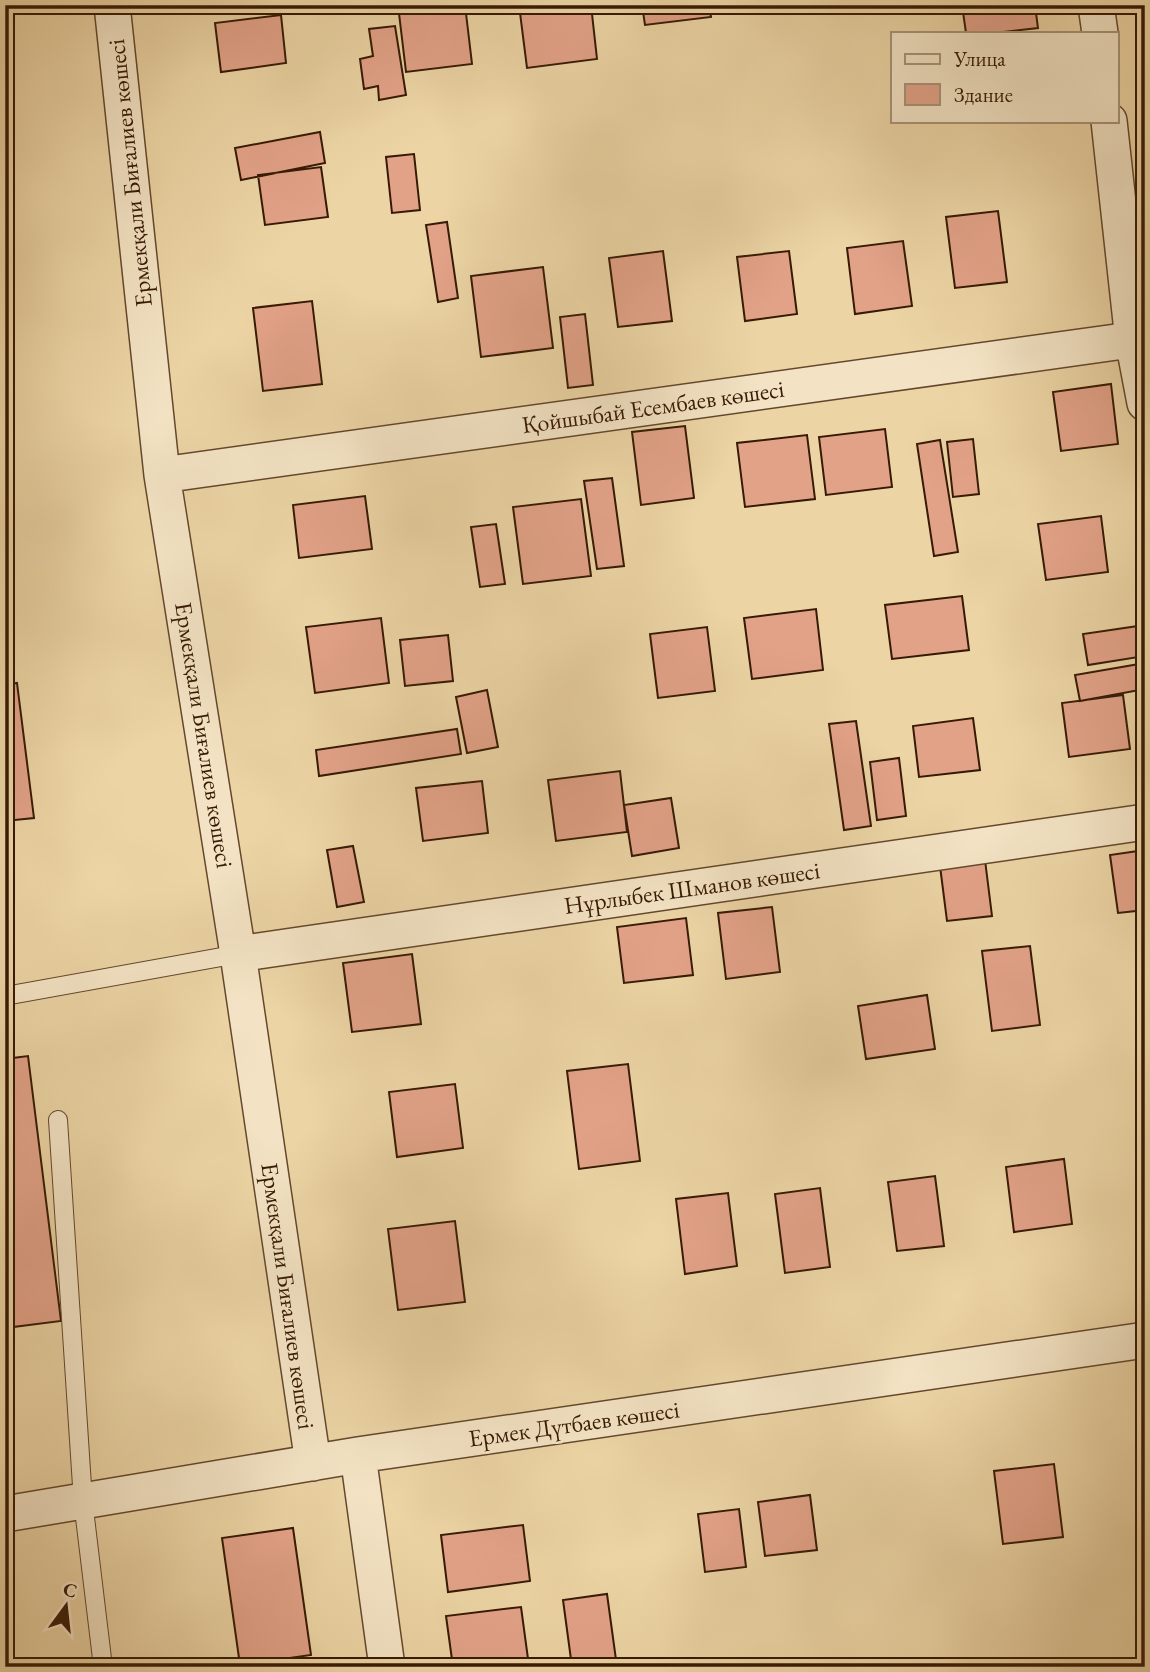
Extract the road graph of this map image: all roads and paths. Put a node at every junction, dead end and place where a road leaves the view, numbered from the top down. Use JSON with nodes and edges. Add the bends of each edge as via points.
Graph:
{"nodes":[{"id":1,"x":112,"y":5,"type":"edge"},
{"id":2,"x":1097,"y":5,"type":"edge"},
{"id":3,"x":1100,"y":32,"type":"edge"},
{"id":4,"x":1109,"y":122,"type":"edge"},
{"id":5,"x":1139,"y":339,"type":"edge"},
{"id":6,"x":1145,"y":403,"type":"edge"},
{"id":7,"x":162,"y":475,"type":"junction"},
{"id":8,"x":1145,"y":822,"type":"edge"},
{"id":9,"x":238,"y":954,"type":"junction"},
{"id":10,"x":5,"y":996,"type":"edge"},
{"id":11,"x":58,"y":1120,"type":"dead end"},
{"id":12,"x":1145,"y":1340,"type":"edge"},
{"id":13,"x":358,"y":1455,"type":"junction"},
{"id":14,"x":313,"y":1464,"type":"junction"},
{"id":15,"x":83,"y":1502,"type":"junction"},
{"id":16,"x":5,"y":1514,"type":"edge"},
{"id":17,"x":103,"y":1667,"type":"edge"},
{"id":18,"x":387,"y":1667,"type":"edge"}],
"edges":[{"from":1,"to":7,"type":"street","name":"Ермекқали Биғалиев көшесі"},
{"from":2,"to":3,"type":"street"},
{"from":4,"to":5,"type":"street"},
{"from":5,"to":6,"type":"street"},
{"from":5,"to":7,"type":"street","name":"Қойшыбай Есембаев көшесі"},
{"from":7,"to":9,"type":"street","name":"Ермекқали Биғалиев көшесі"},
{"from":8,"to":9,"type":"street","name":"Нұрлыбек Шманов көшесі"},
{"from":9,"to":10,"type":"lane"},
{"from":9,"to":14,"type":"street","name":"Ермекқали Биғалиев көшесі"},
{"from":11,"to":15,"type":"lane"},
{"from":12,"to":13,"type":"street","name":"Ермек Дүтбаев көшесi"},
{"from":13,"to":14,"type":"street","name":"Ермек Дүтбаев көшесi"},
{"from":13,"to":18,"type":"street"},
{"from":14,"to":15,"type":"street","name":"Ермек Дүтбаев көшесi"},
{"from":15,"to":16,"type":"street","name":"Ермек Дүтбаев көшесi"},
{"from":15,"to":17,"type":"lane"}]}
